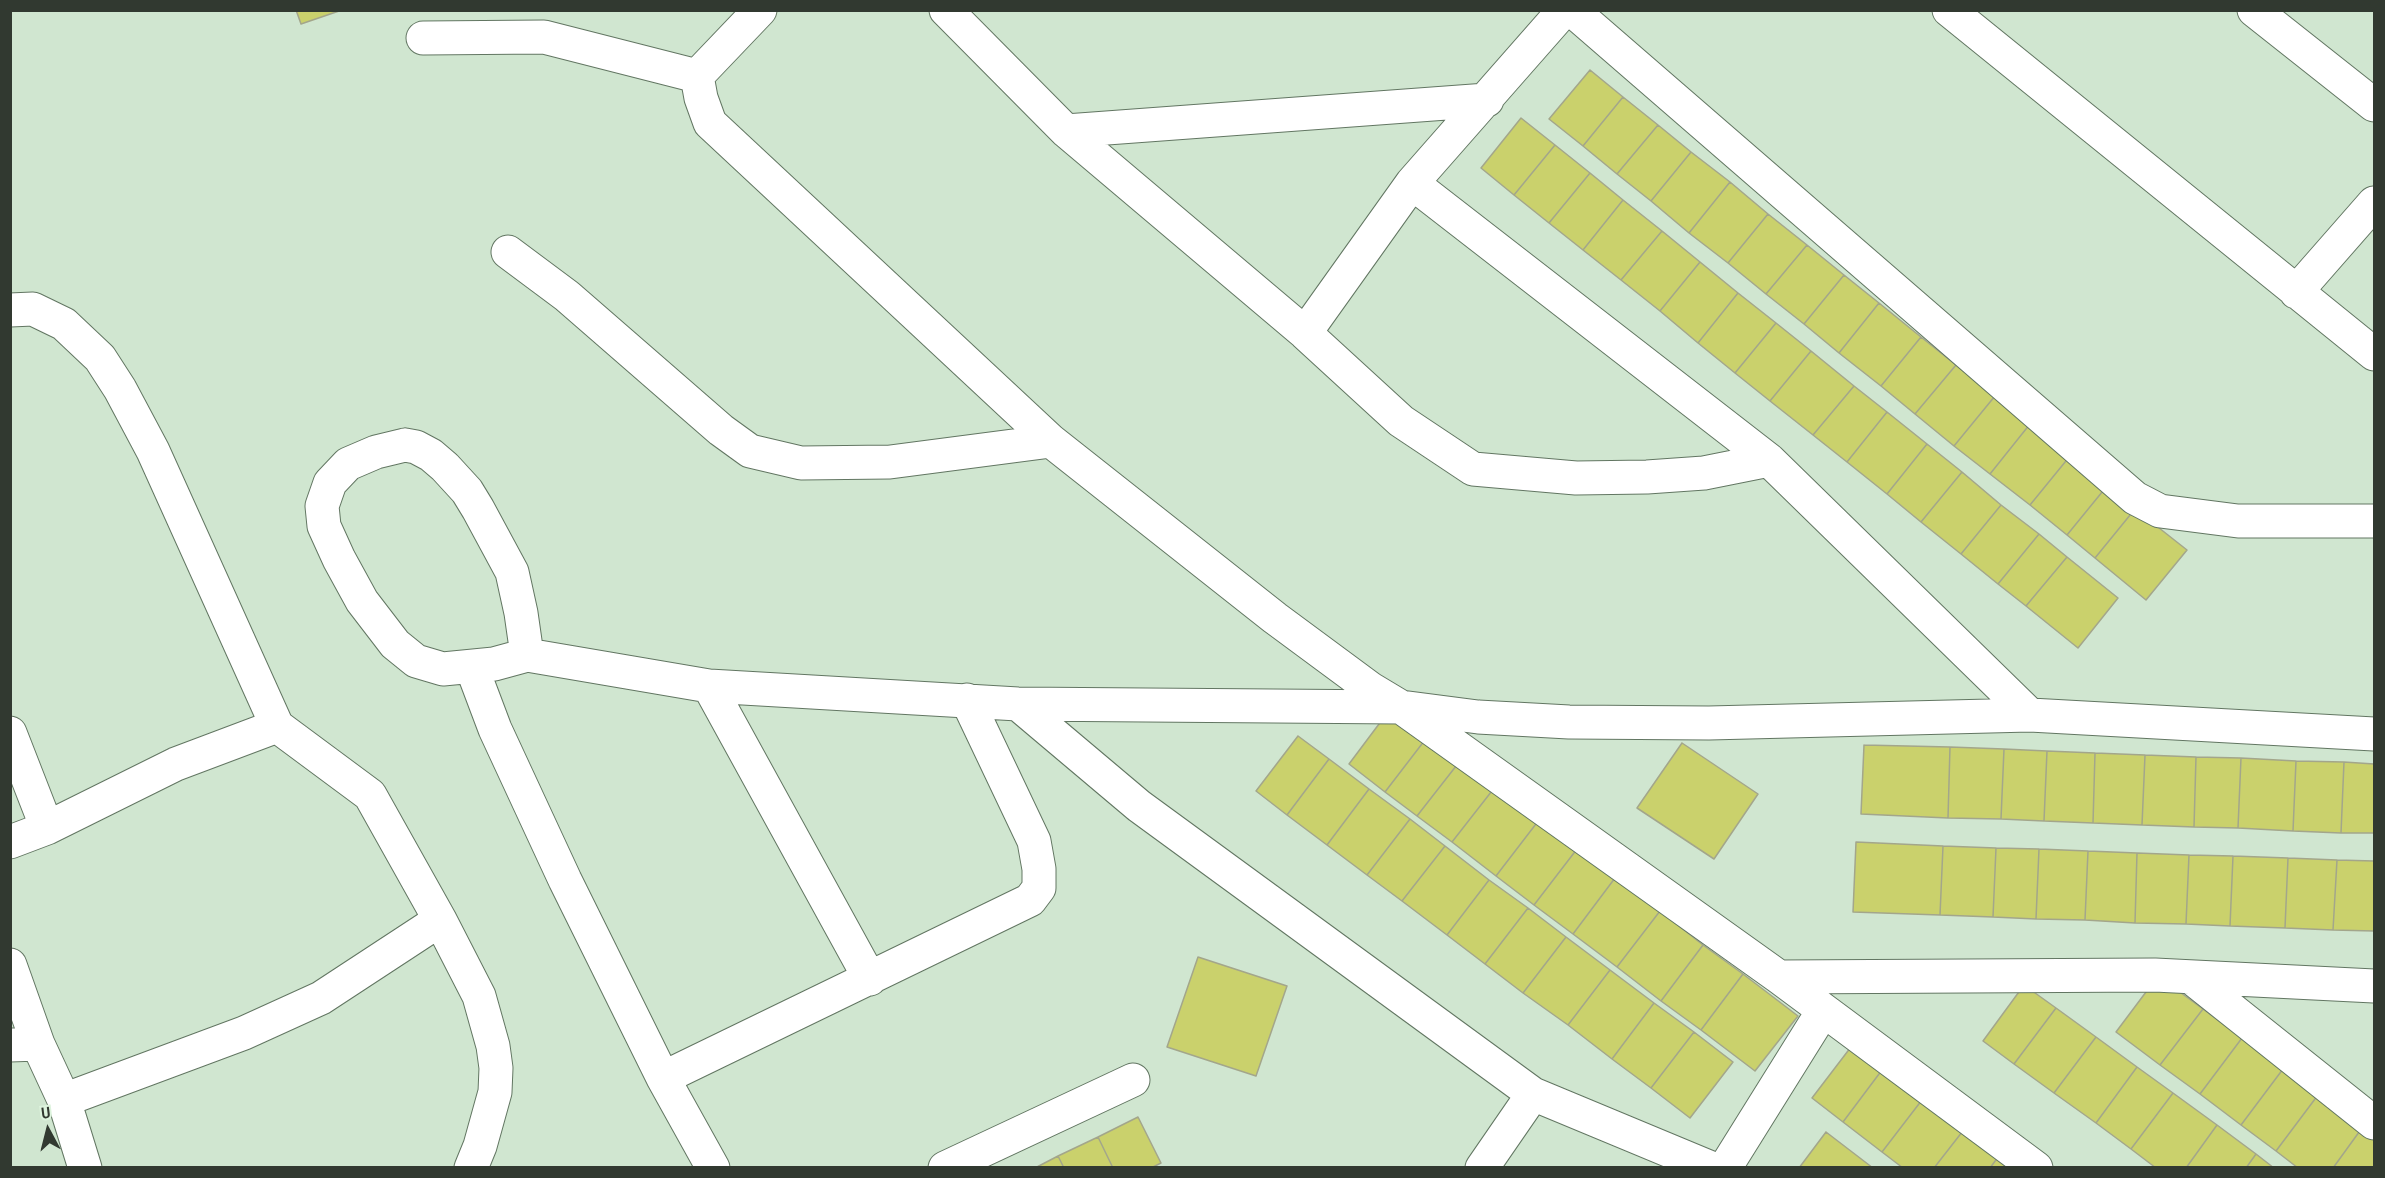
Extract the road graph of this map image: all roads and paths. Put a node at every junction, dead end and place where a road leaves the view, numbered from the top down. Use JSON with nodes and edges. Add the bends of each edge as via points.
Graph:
{"nodes":[{"id":1,"x":760,"y":10,"type":"edge"},
{"id":2,"x":946,"y":10,"type":"edge"},
{"id":3,"x":1564,"y":10,"type":"edge"},
{"id":4,"x":1572,"y":10,"type":"edge"},
{"id":5,"x":1949,"y":10,"type":"edge"},
{"id":6,"x":2254,"y":10,"type":"edge"},
{"id":7,"x":423,"y":38,"type":"dead end"},
{"id":8,"x":697,"y":76,"type":"junction"},
{"id":9,"x":1486,"y":100,"type":"junction"},
{"id":10,"x":2374,"y":105,"type":"edge"},
{"id":11,"x":1066,"y":131,"type":"junction"},
{"id":12,"x":1413,"y":183,"type":"junction"},
{"id":13,"x":2374,"y":203,"type":"edge"},
{"id":14,"x":508,"y":252,"type":"dead end"},
{"id":15,"x":2296,"y":292,"type":"junction"},
{"id":16,"x":10,"y":310,"type":"edge"},
{"id":17,"x":1305,"y":333,"type":"junction"},
{"id":18,"x":2374,"y":354,"type":"edge"},
{"id":19,"x":1051,"y":441,"type":"junction"},
{"id":20,"x":1769,"y":460,"type":"junction"},
{"id":21,"x":2374,"y":520,"type":"edge"},
{"id":22,"x":527,"y":656,"type":"junction"},
{"id":23,"x":472,"y":668,"type":"junction"},
{"id":24,"x":709,"y":686,"type":"junction"},
{"id":25,"x":967,"y":700,"type":"junction"},
{"id":26,"x":1018,"y":704,"type":"junction"},
{"id":27,"x":1401,"y":706,"type":"junction"},
{"id":28,"x":2030,"y":715,"type":"junction"},
{"id":29,"x":277,"y":726,"type":"junction"},
{"id":30,"x":10,"y":733,"type":"edge"},
{"id":31,"x":2374,"y":734,"type":"edge"},
{"id":32,"x":47,"y":828,"type":"junction"},
{"id":33,"x":10,"y":842,"type":"edge"},
{"id":34,"x":440,"y":920,"type":"junction"},
{"id":35,"x":10,"y":965,"type":"edge"},
{"id":36,"x":1779,"y":977,"type":"junction"},
{"id":37,"x":2192,"y":978,"type":"junction"},
{"id":38,"x":870,"y":979,"type":"junction"},
{"id":39,"x":2374,"y":986,"type":"edge"},
{"id":40,"x":1823,"y":1011,"type":"junction"},
{"id":41,"x":24,"y":1045,"type":"edge"},
{"id":42,"x":663,"y":1078,"type":"junction"},
{"id":43,"x":1133,"y":1080,"type":"dead end"},
{"id":44,"x":1533,"y":1094,"type":"junction"},
{"id":45,"x":64,"y":1100,"type":"junction"},
{"id":46,"x":2374,"y":1123,"type":"edge"},
{"id":47,"x":85,"y":1167,"type":"edge"},
{"id":48,"x":471,"y":1167,"type":"edge"},
{"id":49,"x":713,"y":1167,"type":"edge"},
{"id":50,"x":945,"y":1167,"type":"edge"},
{"id":51,"x":1482,"y":1167,"type":"edge"},
{"id":52,"x":1712,"y":1167,"type":"edge"},
{"id":53,"x":1725,"y":1167,"type":"edge"},
{"id":54,"x":2036,"y":1167,"type":"edge"}],
"edges":[{"from":1,"to":8,"type":"street"},
{"from":2,"to":11,"type":"street"},
{"from":3,"to":9,"type":"street"},
{"from":4,"to":21,"type":"street","via":[[2135,498],[2160,511],[2238,521]]},
{"from":5,"to":15,"type":"street"},
{"from":6,"to":10,"type":"street"},
{"from":7,"to":8,"type":"street","via":[[544,37]]},
{"from":8,"to":19,"type":"street","via":[[710,123]]},
{"from":9,"to":11,"type":"street"},
{"from":9,"to":12,"type":"street"},
{"from":11,"to":17,"type":"street"},
{"from":12,"to":17,"type":"street"},
{"from":12,"to":20,"type":"street"},
{"from":13,"to":15,"type":"street"},
{"from":14,"to":19,"type":"street","via":[[567,296],[750,451],[801,463],[878,463]]},
{"from":15,"to":18,"type":"street"},
{"from":16,"to":29,"type":"street","via":[[33,309],[64,324],[100,358],[120,389],[153,451]]},
{"from":17,"to":20,"type":"street","via":[[1401,421],[1473,469],[1576,478],[1647,477],[1704,473]]},
{"from":19,"to":27,"type":"street","via":[[1275,618],[1371,689]]},
{"from":20,"to":28,"type":"street"},
{"from":22,"to":23,"type":"street"},
{"from":22,"to":23,"type":"street","via":[[512,572],[467,491],[431,455],[416,447],[405,445],[376,452],[348,464],[330,483],[322,506],[324,526],[362,601],[395,644],[416,661],[443,669]]},
{"from":22,"to":24,"type":"street"},
{"from":23,"to":42,"type":"street","via":[[500,740],[565,880]]},
{"from":24,"to":25,"type":"street"},
{"from":24,"to":38,"type":"street"},
{"from":25,"to":26,"type":"street"},
{"from":25,"to":38,"type":"street","via":[[1034,841],[1039,888],[1030,900]]},
{"from":26,"to":27,"type":"street"},
{"from":26,"to":44,"type":"street","via":[[1138,806]]},
{"from":27,"to":28,"type":"street","via":[[1478,717],[1569,722],[1709,723]]},
{"from":27,"to":36,"type":"street"},
{"from":28,"to":31,"type":"street"},
{"from":29,"to":32,"type":"street","via":[[176,764]]},
{"from":29,"to":34,"type":"street","via":[[370,795]]},
{"from":30,"to":32,"type":"street"},
{"from":32,"to":33,"type":"street"},
{"from":34,"to":45,"type":"street","via":[[321,998],[244,1033]]},
{"from":34,"to":48,"type":"street","via":[[479,996],[496,1068],[495,1092]]},
{"from":35,"to":41,"type":"street"},
{"from":36,"to":37,"type":"street"},
{"from":36,"to":40,"type":"street"},
{"from":37,"to":39,"type":"street"},
{"from":37,"to":46,"type":"street"},
{"from":38,"to":42,"type":"street"},
{"from":40,"to":53,"type":"street"},
{"from":40,"to":54,"type":"street"},
{"from":41,"to":45,"type":"street"},
{"from":42,"to":49,"type":"street"},
{"from":43,"to":50,"type":"street"},
{"from":44,"to":51,"type":"street"},
{"from":44,"to":52,"type":"street"},
{"from":45,"to":47,"type":"street"}]}
